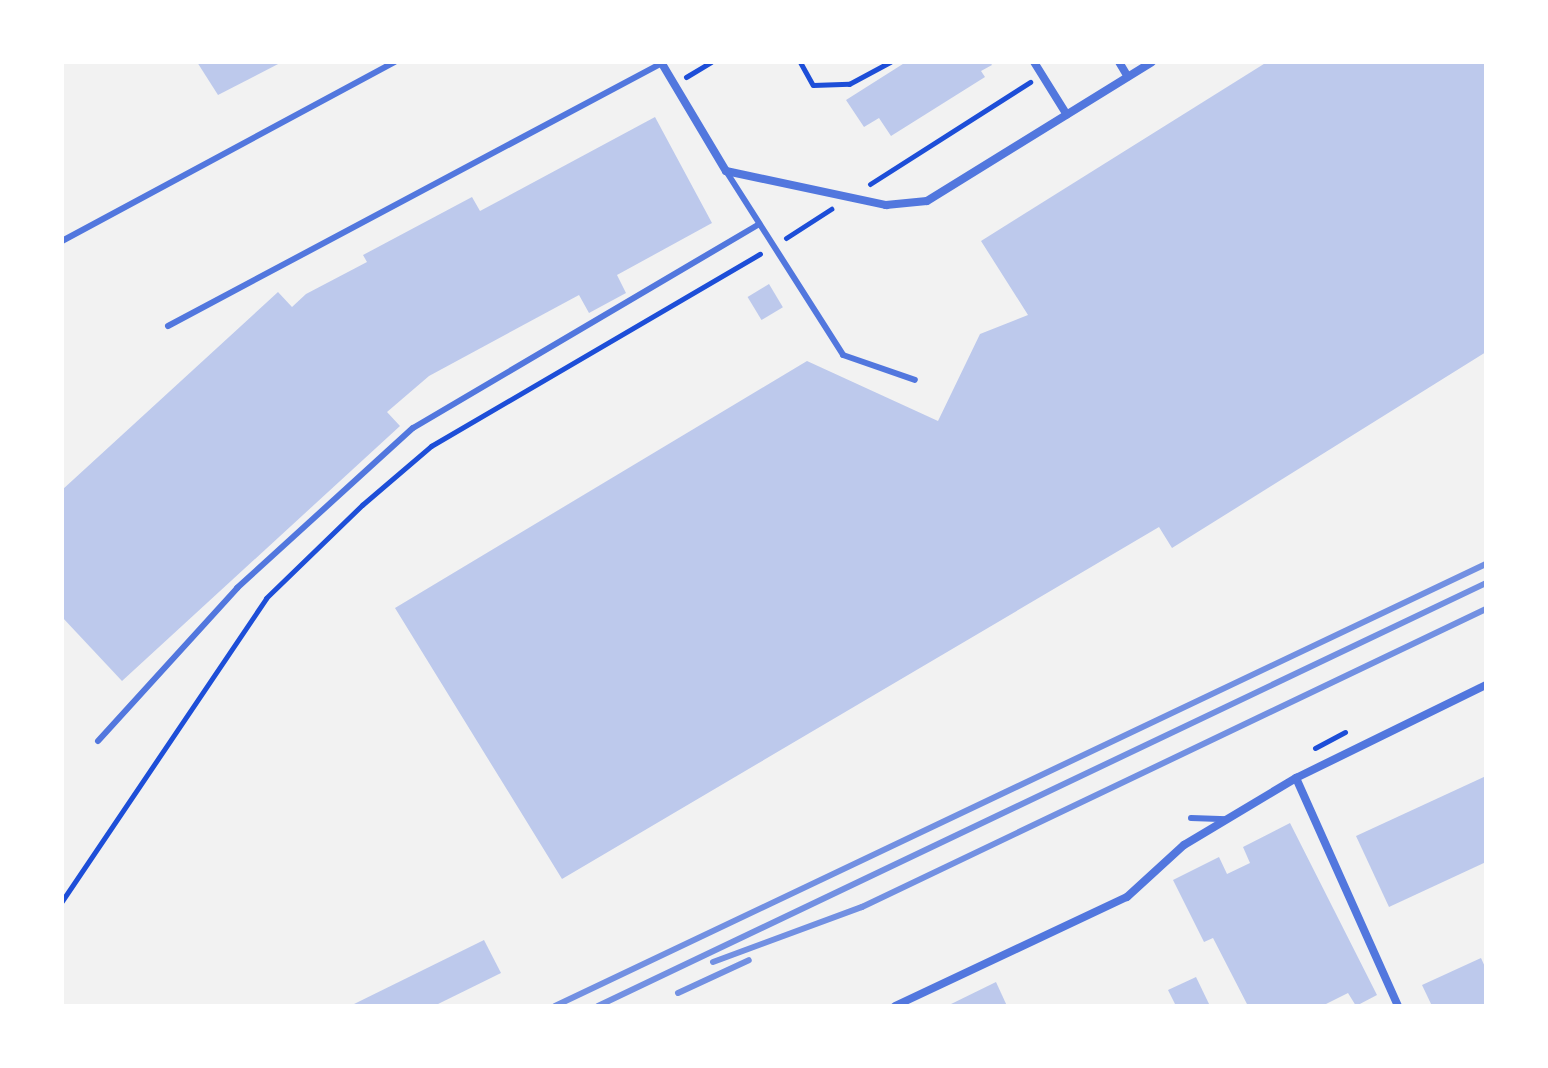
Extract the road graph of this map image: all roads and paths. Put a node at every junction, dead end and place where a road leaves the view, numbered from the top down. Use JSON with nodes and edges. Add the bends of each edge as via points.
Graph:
{"nodes":[{"id":1,"x":395,"y":62,"type":"edge"},
{"id":2,"x":661,"y":62,"type":"edge"},
{"id":3,"x":711,"y":62,"type":"edge"},
{"id":4,"x":800,"y":62,"type":"edge"},
{"id":5,"x":890,"y":62,"type":"edge"},
{"id":6,"x":1034,"y":62,"type":"edge"},
{"id":7,"x":1119,"y":62,"type":"edge"},
{"id":8,"x":1152,"y":62,"type":"edge"},
{"id":9,"x":1042,"y":74,"type":"junction"},
{"id":10,"x":1128,"y":77,"type":"junction"},
{"id":11,"x":675,"y":84,"type":"junction"},
{"id":12,"x":1067,"y":115,"type":"junction"},
{"id":13,"x":726,"y":171,"type":"junction"},
{"id":14,"x":848,"y":198,"type":"junction"},
{"id":15,"x":758,"y":225,"type":"junction"},
{"id":16,"x":62,"y":241,"type":"edge"},
{"id":17,"x":772,"y":247,"type":"junction"},
{"id":18,"x":168,"y":326,"type":"dead end"},
{"id":19,"x":915,"y":380,"type":"dead end"},
{"id":20,"x":1486,"y":685,"type":"edge"},
{"id":21,"x":98,"y":741,"type":"dead end"},
{"id":22,"x":1296,"y":778,"type":"junction"},
{"id":23,"x":1191,"y":818,"type":"dead end"},
{"id":24,"x":1231,"y":819,"type":"junction"},
{"id":25,"x":62,"y":901,"type":"edge"},
{"id":26,"x":895,"y":1006,"type":"edge"},
{"id":27,"x":1398,"y":1006,"type":"edge"}],
"edges":[{"from":1,"to":16,"type":"lane"},
{"from":2,"to":11,"type":"street"},
{"from":2,"to":18,"type":"lane"},
{"from":3,"to":11,"type":"path"},
{"from":4,"to":5,"type":"path","via":[[813,85],[849,84]]},
{"from":6,"to":9,"type":"street"},
{"from":7,"to":10,"type":"street"},
{"from":8,"to":10,"type":"street"},
{"from":9,"to":12,"type":"street"},
{"from":9,"to":14,"type":"path"},
{"from":10,"to":12,"type":"street"},
{"from":11,"to":13,"type":"street"},
{"from":12,"to":14,"type":"street","via":[[927,201],[886,205]]},
{"from":13,"to":14,"type":"street"},
{"from":13,"to":15,"type":"lane"},
{"from":14,"to":17,"type":"path"},
{"from":15,"to":17,"type":"lane"},
{"from":15,"to":21,"type":"lane","via":[[413,428],[237,588]]},
{"from":17,"to":19,"type":"lane","via":[[843,355]]},
{"from":17,"to":25,"type":"path","via":[[431,446],[362,505],[266,598]]},
{"from":20,"to":22,"type":"street"},
{"from":22,"to":24,"type":"street"},
{"from":22,"to":27,"type":"street"},
{"from":23,"to":24,"type":"lane"},
{"from":24,"to":26,"type":"street","via":[[1184,845],[1127,897]]}]}
